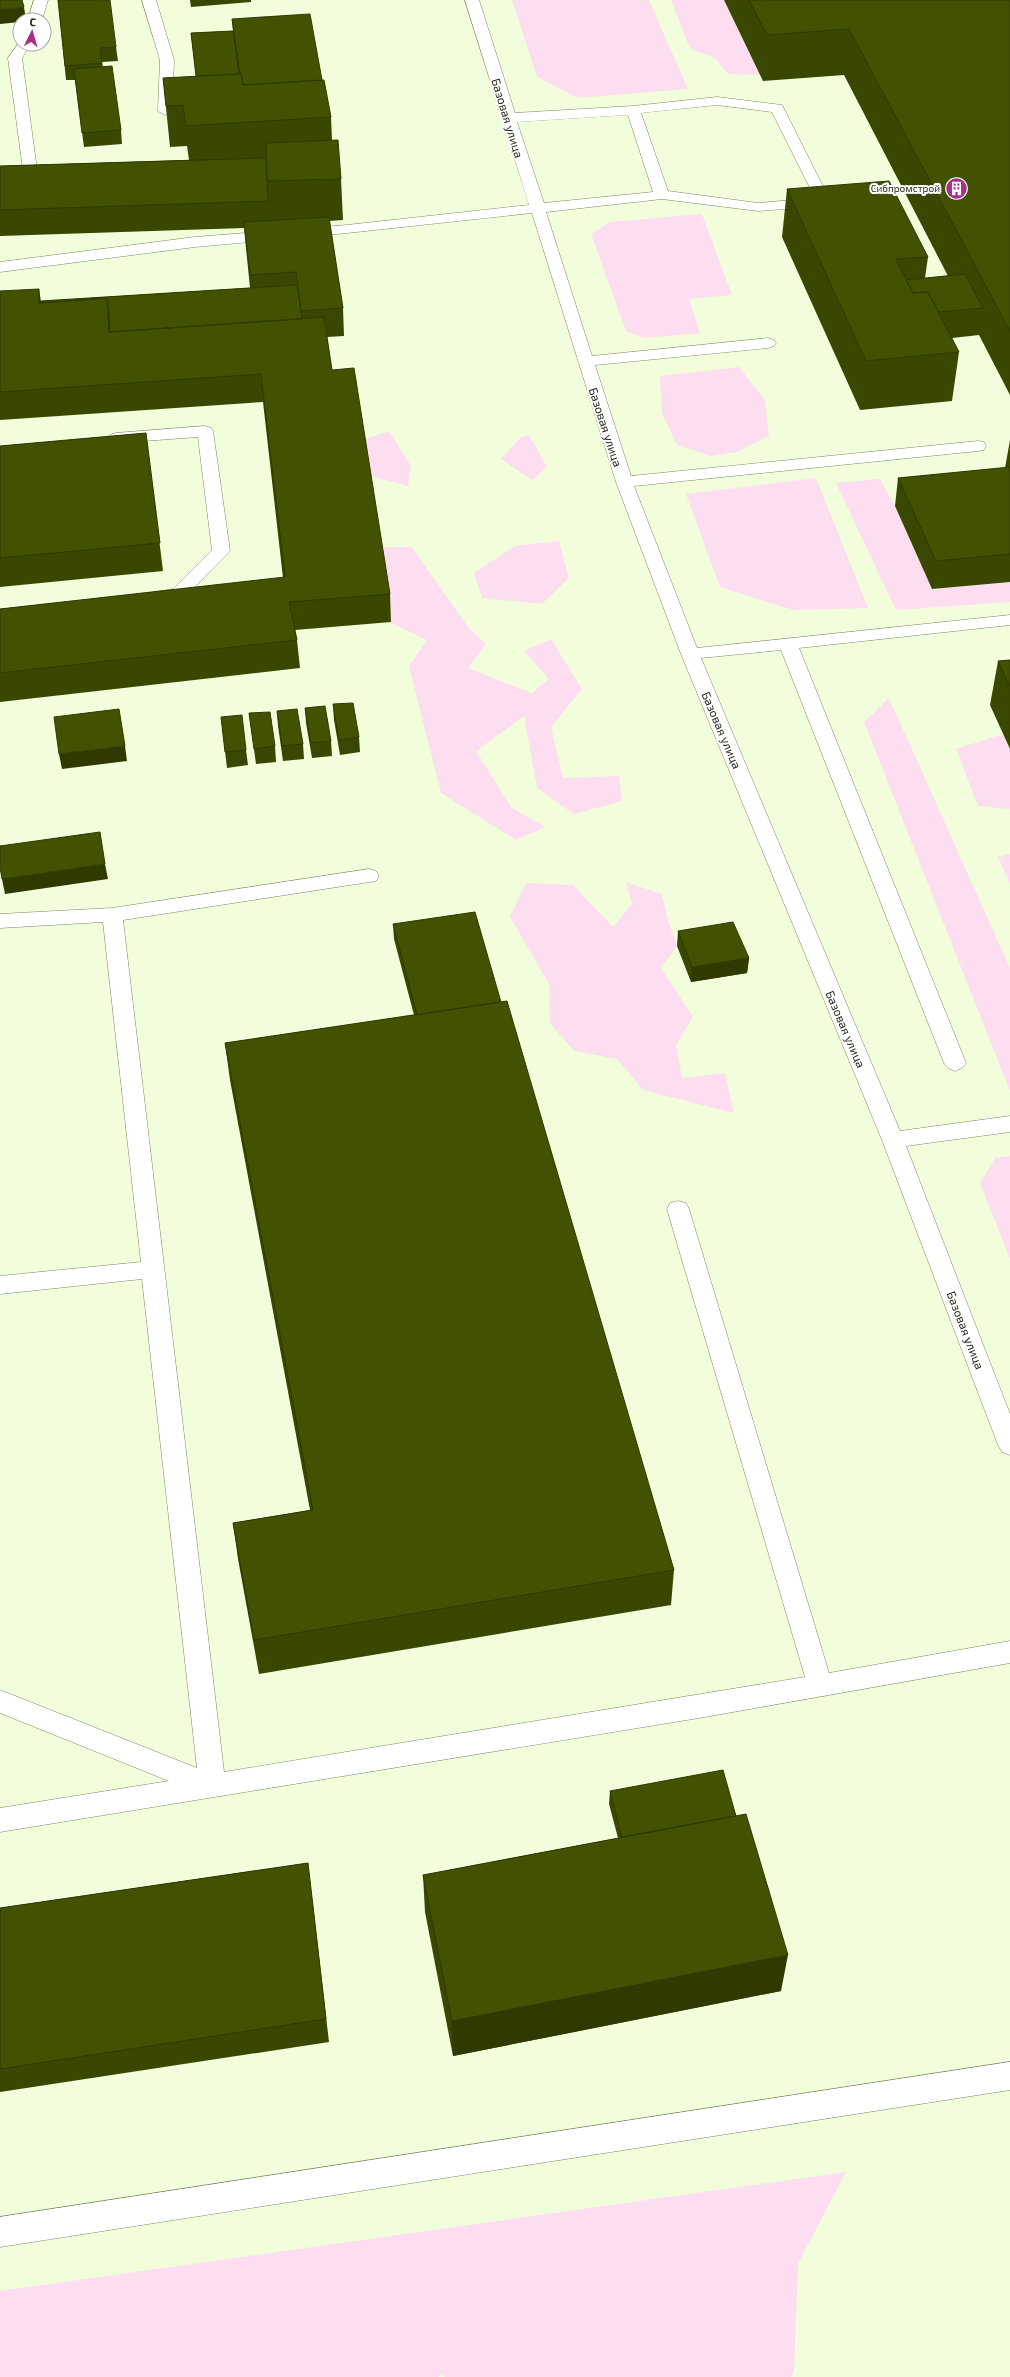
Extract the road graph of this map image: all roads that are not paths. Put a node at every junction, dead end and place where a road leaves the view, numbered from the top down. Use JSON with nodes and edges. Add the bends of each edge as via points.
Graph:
{"nodes":[{"id":1,"x":41,"y":0,"type":"edge"},
{"id":2,"x":149,"y":0,"type":"edge"},
{"id":3,"x":472,"y":0,"type":"edge"},
{"id":4,"x":37,"y":12,"type":"edge"},
{"id":5,"x":19,"y":52,"type":"edge"},
{"id":6,"x":634,"y":110,"type":"junction"},
{"id":7,"x":165,"y":111,"type":"edge"},
{"id":8,"x":508,"y":118,"type":"junction"},
{"id":9,"x":30,"y":170,"type":"edge"},
{"id":10,"x":662,"y":195,"type":"junction"},
{"id":11,"x":536,"y":208,"type":"junction"},
{"id":12,"x":0,"y":267,"type":"edge"},
{"id":13,"x":768,"y":343,"type":"dead end"},
{"id":14,"x":585,"y":361,"type":"junction"},
{"id":15,"x":103,"y":440,"type":"edge"},
{"id":16,"x":978,"y":446,"type":"dead end"},
{"id":17,"x":624,"y":482,"type":"junction"},
{"id":18,"x":139,"y":599,"type":"edge"},
{"id":19,"x":1010,"y":620,"type":"edge"},
{"id":20,"x":788,"y":644,"type":"junction"},
{"id":21,"x":690,"y":654,"type":"junction"},
{"id":22,"x":369,"y":876,"type":"dead end"},
{"id":23,"x":112,"y":915,"type":"junction"},
{"id":24,"x":0,"y":922,"type":"edge"},
{"id":25,"x":955,"y":1063,"type":"dead end"},
{"id":26,"x":1010,"y":1124,"type":"edge"},
{"id":27,"x":893,"y":1140,"type":"junction"},
{"id":28,"x":678,"y":1209,"type":"dead end"},
{"id":29,"x":153,"y":1269,"type":"junction"},
{"id":30,"x":0,"y":1285,"type":"edge"},
{"id":31,"x":1010,"y":1445,"type":"edge"},
{"id":32,"x":1010,"y":1652,"type":"edge"},
{"id":33,"x":820,"y":1685,"type":"junction"},
{"id":34,"x":0,"y":1701,"type":"edge"},
{"id":35,"x":212,"y":1786,"type":"junction"},
{"id":36,"x":0,"y":1820,"type":"edge"},
{"id":37,"x":1010,"y":2076,"type":"edge"},
{"id":38,"x":0,"y":2232,"type":"edge"}],
"edges":[{"from":1,"to":4,"type":"street"},
{"from":2,"to":7,"type":"street","via":[[167,60]]},
{"from":3,"to":8,"type":"street","name":"Базовая улица"},
{"from":5,"to":9,"type":"street","via":[[15,58]]},
{"from":6,"to":8,"type":"street"},
{"from":6,"to":10,"type":"street"},
{"from":6,"to":10,"type":"street","via":[[717,101],[778,108],[824,202],[758,207]]},
{"from":8,"to":11,"type":"street","name":"Базовая улица"},
{"from":10,"to":11,"type":"street"},
{"from":11,"to":12,"type":"street","via":[[347,229],[196,242]]},
{"from":11,"to":14,"type":"street","name":"Базовая улица"},
{"from":13,"to":14,"type":"street"},
{"from":14,"to":17,"type":"street","name":"Базовая улица"},
{"from":15,"to":18,"type":"street","via":[[205,431],[221,551],[178,594]]},
{"from":16,"to":17,"type":"street"},
{"from":17,"to":21,"type":"street","name":"Базовая улица"},
{"from":19,"to":20,"type":"street"},
{"from":20,"to":21,"type":"street"},
{"from":20,"to":25,"type":"street"},
{"from":21,"to":27,"type":"street","name":"Базовая улица"},
{"from":22,"to":23,"type":"street"},
{"from":23,"to":24,"type":"street"},
{"from":23,"to":29,"type":"street"},
{"from":26,"to":27,"type":"street"},
{"from":27,"to":31,"type":"street","name":"Базовая улица"},
{"from":28,"to":33,"type":"street"},
{"from":29,"to":30,"type":"street"},
{"from":29,"to":35,"type":"street"},
{"from":32,"to":33,"type":"street"},
{"from":33,"to":35,"type":"street","via":[[700,1707]]},
{"from":34,"to":35,"type":"street"},
{"from":35,"to":36,"type":"street"},
{"from":37,"to":38,"type":"street"}]}
